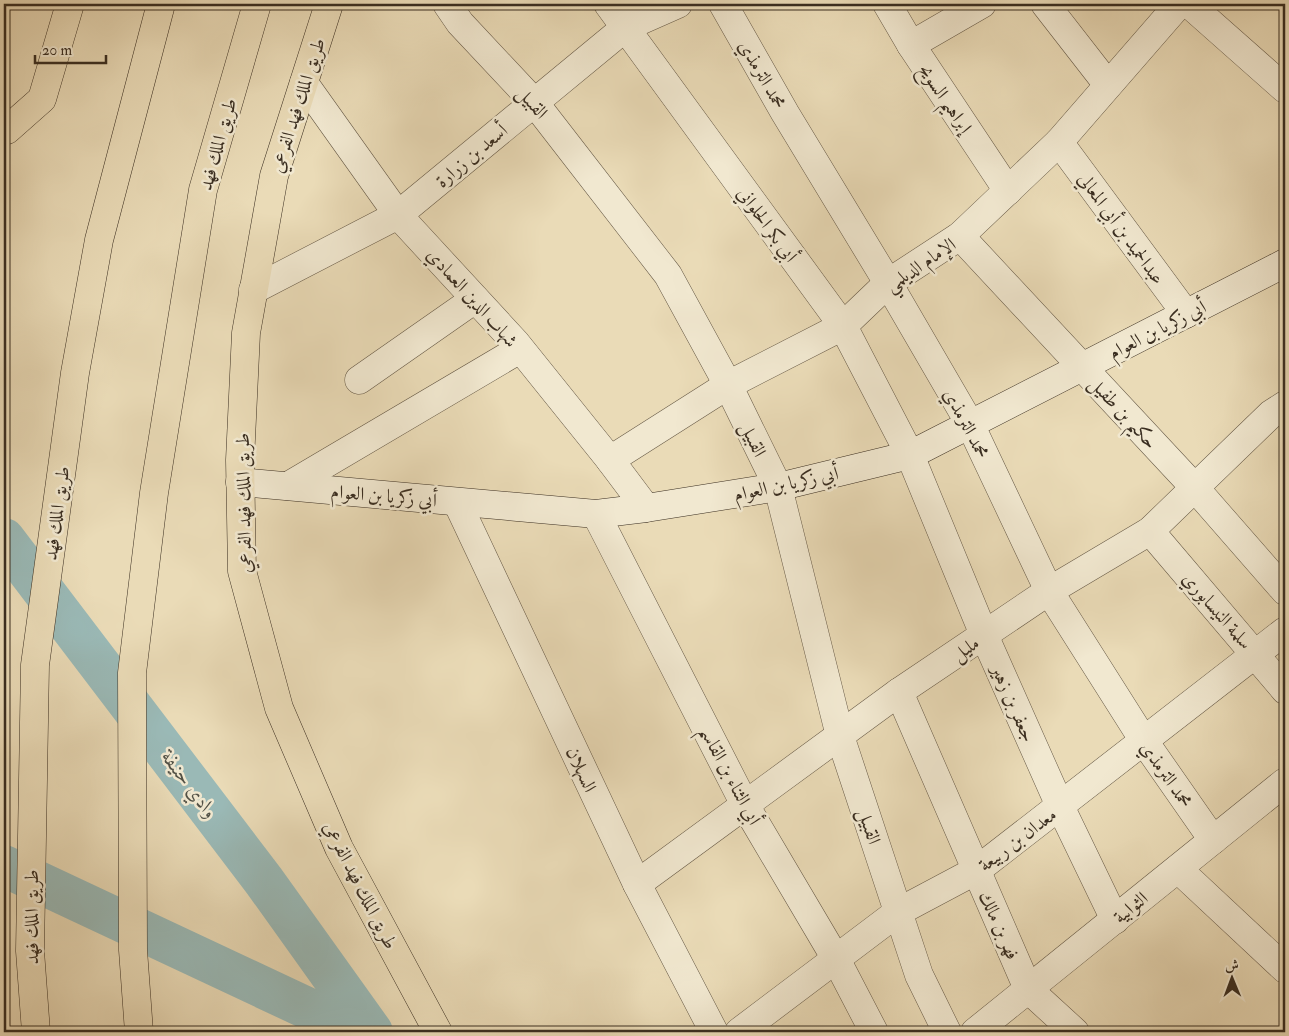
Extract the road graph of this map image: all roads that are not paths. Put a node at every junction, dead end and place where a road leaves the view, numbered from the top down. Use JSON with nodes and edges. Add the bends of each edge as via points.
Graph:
{"nodes":[{"id":1,"x":70,"y":4,"type":"edge"},
{"id":2,"x":161,"y":4,"type":"edge"},
{"id":3,"x":257,"y":4,"type":"edge"},
{"id":4,"x":330,"y":4,"type":"edge"},
{"id":5,"x":447,"y":4,"type":"edge"},
{"id":6,"x":608,"y":4,"type":"edge"},
{"id":7,"x":678,"y":4,"type":"edge"},
{"id":8,"x":723,"y":4,"type":"edge"},
{"id":9,"x":887,"y":4,"type":"edge"},
{"id":10,"x":982,"y":4,"type":"edge"},
{"id":11,"x":1045,"y":4,"type":"edge"},
{"id":12,"x":1179,"y":4,"type":"edge"},
{"id":13,"x":1189,"y":4,"type":"edge"},
{"id":14,"x":626,"y":28,"type":"junction"},
{"id":15,"x":911,"y":45,"type":"junction"},
{"id":16,"x":304,"y":83,"type":"junction"},
{"id":17,"x":1108,"y":85,"type":"junction"},
{"id":18,"x":1285,"y":89,"type":"edge"},
{"id":19,"x":534,"y":102,"type":"junction"},
{"id":20,"x":4,"y":131,"type":"edge"},
{"id":21,"x":1059,"y":142,"type":"junction"},
{"id":22,"x":1008,"y":191,"type":"junction"},
{"id":23,"x":398,"y":215,"type":"junction"},
{"id":24,"x":960,"y":236,"type":"junction"},
{"id":25,"x":1285,"y":263,"type":"edge"},
{"id":26,"x":888,"y":283,"type":"junction"},
{"id":27,"x":253,"y":290,"type":"junction"},
{"id":28,"x":475,"y":299,"type":"junction"},
{"id":29,"x":1186,"y":314,"type":"junction"},
{"id":30,"x":842,"y":326,"type":"junction"},
{"id":31,"x":520,"y":349,"type":"junction"},
{"id":32,"x":1082,"y":368,"type":"junction"},
{"id":33,"x":359,"y":380,"type":"dead end"},
{"id":34,"x":728,"y":385,"type":"junction"},
{"id":35,"x":1285,"y":405,"type":"edge"},
{"id":36,"x":970,"y":424,"type":"junction"},
{"id":37,"x":910,"y":455,"type":"junction"},
{"id":38,"x":610,"y":460,"type":"junction"},
{"id":39,"x":240,"y":482,"type":"junction"},
{"id":40,"x":288,"y":486,"type":"junction"},
{"id":41,"x":778,"y":487,"type":"junction"},
{"id":42,"x":1195,"y":488,"type":"junction"},
{"id":43,"x":457,"y":502,"type":"junction"},
{"id":44,"x":646,"y":508,"type":"junction"},
{"id":45,"x":596,"y":514,"type":"junction"},
{"id":46,"x":1150,"y":531,"type":"junction"},
{"id":47,"x":1050,"y":591,"type":"junction"},
{"id":48,"x":1285,"y":591,"type":"edge"},
{"id":49,"x":1285,"y":631,"type":"edge"},
{"id":50,"x":984,"y":635,"type":"junction"},
{"id":51,"x":1256,"y":654,"type":"junction"},
{"id":52,"x":1285,"y":690,"type":"edge"},
{"id":53,"x":899,"y":692,"type":"junction"},
{"id":54,"x":840,"y":736,"type":"junction"},
{"id":55,"x":1144,"y":741,"type":"junction"},
{"id":56,"x":1285,"y":782,"type":"edge"},
{"id":57,"x":745,"y":805,"type":"junction"},
{"id":58,"x":1060,"y":806,"type":"junction"},
{"id":59,"x":1213,"y":840,"type":"junction"},
{"id":60,"x":1178,"y":869,"type":"junction"},
{"id":61,"x":976,"y":870,"type":"junction"},
{"id":62,"x":637,"y":884,"type":"junction"},
{"id":63,"x":898,"y":912,"type":"junction"},
{"id":64,"x":1115,"y":920,"type":"junction"},
{"id":65,"x":836,"y":959,"type":"junction"},
{"id":66,"x":1285,"y":969,"type":"edge"},
{"id":67,"x":1028,"y":989,"type":"junction"},
{"id":68,"x":36,"y":1032,"type":"edge"},
{"id":69,"x":139,"y":1032,"type":"edge"},
{"id":70,"x":438,"y":1032,"type":"edge"},
{"id":71,"x":714,"y":1032,"type":"edge"},
{"id":72,"x":739,"y":1032,"type":"edge"},
{"id":73,"x":874,"y":1032,"type":"edge"},
{"id":74,"x":947,"y":1032,"type":"edge"},
{"id":75,"x":974,"y":1032,"type":"edge"},
{"id":76,"x":1075,"y":1032,"type":"edge"}],
"edges":[{"from":1,"to":20,"type":"main road","via":[[42,99]]},
{"from":2,"to":68,"type":"main road","name":"طريق الملك فهد","via":[[99,240],[75,373],[35,665],[30,951]]},
{"from":3,"to":69,"type":"main road","name":"طريق الملك فهد","via":[[204,190],[154,493],[132,673],[133,950]]},
{"from":4,"to":16,"type":"main road","name":"طريق الملك فهد الفرعي"},
{"from":5,"to":19,"type":"street","name":"القبيل"},
{"from":6,"to":14,"type":"street","name":"أبي بكر الحلواني"},
{"from":7,"to":14,"type":"street","name":"أسعد بن زرارة"},
{"from":8,"to":26,"type":"street","name":"محمد الترمذي"},
{"from":9,"to":15,"type":"street","name":"إبراهيم السويح"},
{"from":10,"to":15,"type":"street"},
{"from":11,"to":17,"type":"street"},
{"from":12,"to":17,"type":"street","name":"الإمام الديلمي"},
{"from":13,"to":18,"type":"street"},
{"from":14,"to":19,"type":"street","name":"أسعد بن زرارة"},
{"from":14,"to":30,"type":"street","name":"أبي بكر الحلواني"},
{"from":15,"to":22,"type":"street","name":"إبراهيم السويح"},
{"from":16,"to":23,"type":"street","name":"شهاب الدين العمادي"},
{"from":16,"to":27,"type":"main road","name":"طريق الملك فهد الفرعي","via":[[274,176]]},
{"from":17,"to":21,"type":"street","name":"الإمام الديلمي"},
{"from":19,"to":23,"type":"street","name":"أسعد بن زرارة"},
{"from":19,"to":34,"type":"street","name":"القبيل","via":[[668,276]]},
{"from":21,"to":22,"type":"street","name":"الإمام الديلمي"},
{"from":21,"to":29,"type":"street","name":"عبدالحميد بن أبي المعالي"},
{"from":22,"to":24,"type":"street","name":"الإمام الديلمي"},
{"from":23,"to":27,"type":"street","name":"أسعد بن زرارة"},
{"from":23,"to":28,"type":"street","name":"شهاب الدين العمادي"},
{"from":24,"to":26,"type":"street","name":"الإمام الديلمي"},
{"from":24,"to":32,"type":"street","name":"حكيم بن طفيل"},
{"from":25,"to":29,"type":"street","name":"أبي زكريا بن العوام"},
{"from":26,"to":30,"type":"street","name":"الإمام الديلمي"},
{"from":26,"to":36,"type":"street","name":"محمد الترمذي"},
{"from":27,"to":39,"type":"main road","name":"طريق الملك فهد الفرعي","via":[[246,333]]},
{"from":28,"to":31,"type":"street","name":"شهاب الدين العمادي"},
{"from":28,"to":33,"type":"street"},
{"from":29,"to":32,"type":"street","name":"أبي زكريا بن العوام"},
{"from":30,"to":34,"type":"street","name":"الإمام الديلمي"},
{"from":30,"to":37,"type":"street","name":"أبي بكر الحلواني"},
{"from":31,"to":38,"type":"street","name":"شهاب الدين العمادي"},
{"from":31,"to":40,"type":"street"},
{"from":32,"to":36,"type":"street","name":"أبي زكريا بن العوام"},
{"from":32,"to":42,"type":"street","name":"حكيم بن طفيل"},
{"from":34,"to":38,"type":"street","name":"الإمام الديلمي"},
{"from":34,"to":41,"type":"street","name":"القبيل"},
{"from":35,"to":42,"type":"street","name":"مليل","via":[[1271,414]]},
{"from":36,"to":37,"type":"street","name":"أبي زكريا بن العوام"},
{"from":36,"to":47,"type":"street","name":"محمد الترمذي"},
{"from":37,"to":41,"type":"street","name":"أبي زكريا بن العوام"},
{"from":37,"to":50,"type":"street","name":"جعفر بن زهير"},
{"from":38,"to":44,"type":"street","name":"شهاب الدين العمادي"},
{"from":39,"to":40,"type":"street","name":"أبي زكريا بن العوام"},
{"from":39,"to":70,"type":"main road","name":"طريق الملك فهد الفرعي","via":[[242,571],[279,708],[340,848]]},
{"from":40,"to":43,"type":"street","name":"أبي زكريا بن العوام"},
{"from":41,"to":44,"type":"street","name":"أبي زكريا بن العوام"},
{"from":41,"to":54,"type":"street","name":"القبيل"},
{"from":42,"to":46,"type":"street","name":"مليل"},
{"from":42,"to":48,"type":"street","name":"حكيم بن طفيل"},
{"from":43,"to":45,"type":"street","name":"أبي زكريا بن العوام"},
{"from":43,"to":62,"type":"street","name":"السهلان"},
{"from":44,"to":45,"type":"street","name":"أبي زكريا بن العوام"},
{"from":45,"to":57,"type":"street","name":"أبي الثناء بن القاسم"},
{"from":46,"to":47,"type":"street","name":"مليل"},
{"from":46,"to":51,"type":"street","name":"سلمة النيسابوري"},
{"from":47,"to":50,"type":"street","name":"مليل"},
{"from":47,"to":55,"type":"street","name":"محمد الترمذي"},
{"from":49,"to":51,"type":"street","name":"معدان بن ربيعة"},
{"from":50,"to":53,"type":"street","name":"مليل"},
{"from":50,"to":58,"type":"street","name":"جعفر بن زهير"},
{"from":51,"to":52,"type":"street","name":"سلمة النيسابوري"},
{"from":51,"to":55,"type":"street","name":"معدان بن ربيعة"},
{"from":53,"to":54,"type":"street","name":"مليل"},
{"from":53,"to":61,"type":"street","name":"فهر بن مالك"},
{"from":54,"to":57,"type":"street","name":"مليل"},
{"from":54,"to":63,"type":"street","name":"القبيل"},
{"from":55,"to":58,"type":"street","name":"معدان بن ربيعة"},
{"from":55,"to":59,"type":"street","name":"محمد الترمذي"},
{"from":56,"to":59,"type":"street","name":"الثوابية"},
{"from":57,"to":62,"type":"street","name":"مليل"},
{"from":57,"to":65,"type":"street","name":"أبي الثناء بن القاسم"},
{"from":58,"to":61,"type":"street","name":"معدان بن ربيعة"},
{"from":58,"to":64,"type":"street","name":"جعفر بن زهير"},
{"from":59,"to":60,"type":"street","name":"الثوابية"},
{"from":60,"to":64,"type":"street","name":"الثوابية"},
{"from":60,"to":66,"type":"street"},
{"from":61,"to":63,"type":"street","name":"معدان بن ربيعة"},
{"from":61,"to":67,"type":"street","name":"فهر بن مالك"},
{"from":62,"to":71,"type":"street","name":"السهلان"},
{"from":63,"to":65,"type":"street","name":"معدان بن ربيعة"},
{"from":63,"to":74,"type":"street","name":"القبيل","via":[[919,975]]},
{"from":64,"to":67,"type":"street","name":"الثوابية"},
{"from":65,"to":72,"type":"street","name":"معدان بن ربيعة"},
{"from":65,"to":73,"type":"street","name":"أبي الثناء بن القاسم"},
{"from":67,"to":75,"type":"street","name":"الثوابية"},
{"from":67,"to":76,"type":"street","name":"فهر بن مالك"}]}
